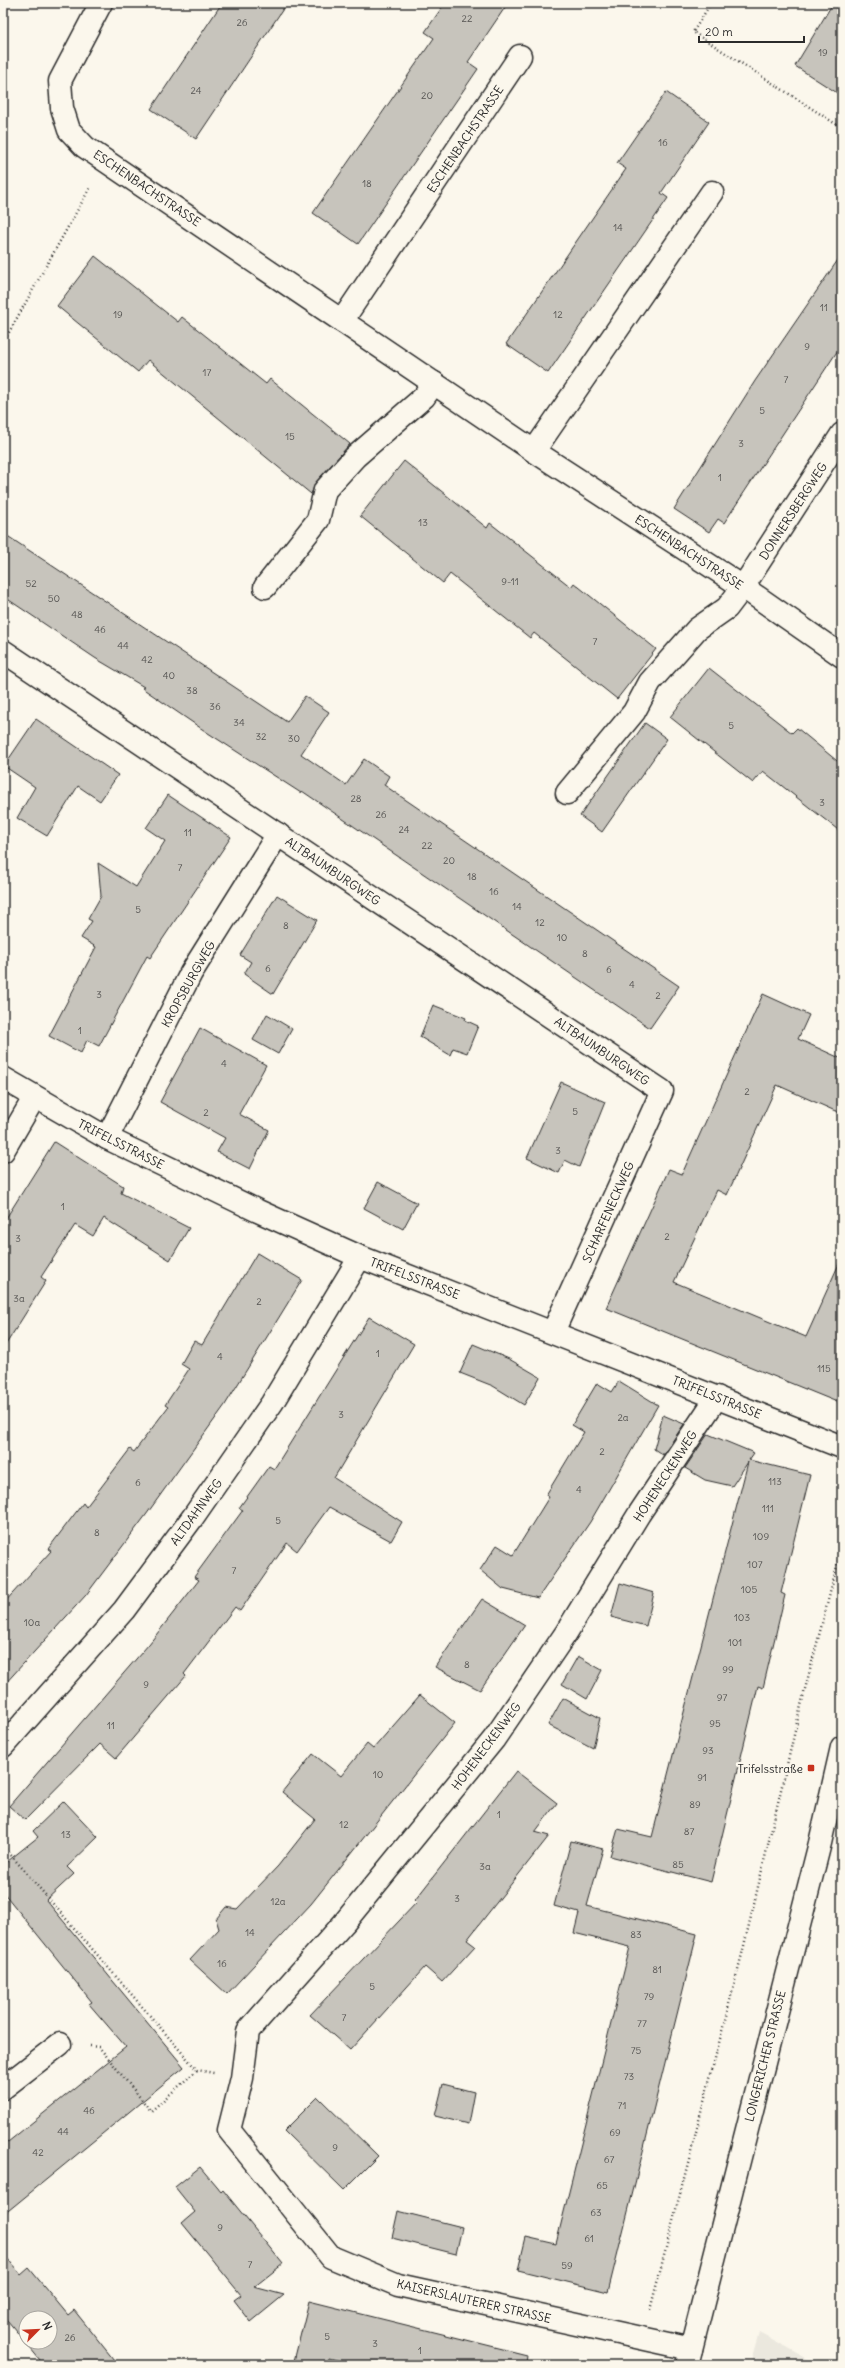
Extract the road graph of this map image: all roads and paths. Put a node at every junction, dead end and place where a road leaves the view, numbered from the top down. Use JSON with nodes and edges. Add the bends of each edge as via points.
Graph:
{"nodes":[{"id":1,"x":100,"y":3,"type":"edge"},
{"id":2,"x":711,"y":3,"type":"edge"},
{"id":3,"x":520,"y":56,"type":"dead end"},
{"id":4,"x":842,"y":128,"type":"edge"},
{"id":5,"x":106,"y":160,"type":"junction"},
{"id":6,"x":712,"y":192,"type":"dead end"},
{"id":7,"x":342,"y":321,"type":"junction"},
{"id":8,"x":3,"y":343,"type":"edge"},
{"id":9,"x":434,"y":383,"type":"junction"},
{"id":10,"x":842,"y":434,"type":"edge"},
{"id":11,"x":534,"y":451,"type":"junction"},
{"id":12,"x":265,"y":587,"type":"dead end"},
{"id":13,"x":743,"y":587,"type":"junction"},
{"id":14,"x":3,"y":651,"type":"edge"},
{"id":15,"x":842,"y":656,"type":"edge"},
{"id":16,"x":567,"y":793,"type":"dead end"},
{"id":17,"x":278,"y":834,"type":"junction"},
{"id":18,"x":3,"y":1078,"type":"edge"},
{"id":19,"x":662,"y":1091,"type":"joint"},
{"id":20,"x":34,"y":1098,"type":"junction"},
{"id":21,"x":107,"y":1138,"type":"junction"},
{"id":22,"x":3,"y":1151,"type":"edge"},
{"id":23,"x":360,"y":1257,"type":"junction"},
{"id":24,"x":553,"y":1332,"type":"junction"},
{"id":25,"x":717,"y":1397,"type":"junction"},
{"id":26,"x":842,"y":1447,"type":"edge"},
{"id":27,"x":842,"y":1547,"type":"edge"},
{"id":28,"x":3,"y":1746,"type":"edge"},
{"id":29,"x":842,"y":1747,"type":"edge"},
{"id":30,"x":3,"y":1846,"type":"edge"},
{"id":31,"x":60,"y":2044,"type":"joint"},
{"id":32,"x":197,"y":2070,"type":"junction"},
{"id":33,"x":242,"y":2078,"type":"junction"},
{"id":34,"x":3,"y":2088,"type":"edge"},
{"id":35,"x":642,"y":2339,"type":"junction"},
{"id":36,"x":689,"y":2357,"type":"edge"}],
"edges":[{"from":1,"to":5,"type":"street","name":"ESCHENBACHSTRASSE","via":[[60,81],[62,108],[69,130],[85,147]]},
{"from":2,"to":4,"type":"path","via":[[693,32]]},
{"from":3,"to":7,"type":"street","name":"ESCHENBACHSTRASSE"},
{"from":5,"to":7,"type":"street","name":"ESCHENBACHSTRASSE"},
{"from":5,"to":8,"type":"path"},
{"from":6,"to":11,"type":"street"},
{"from":7,"to":9,"type":"street","name":"ESCHENBACHSTRASSE"},
{"from":9,"to":11,"type":"street","name":"ESCHENBACHSTRASSE"},
{"from":9,"to":12,"type":"street","via":[[424,396],[355,457],[325,490],[318,520]]},
{"from":10,"to":13,"type":"street","name":"DONNERSBERGWEG"},
{"from":11,"to":13,"type":"street","name":"ESCHENBACHSTRASSE"},
{"from":13,"to":15,"type":"street","name":"ESCHENBACHSTRASSE"},
{"from":13,"to":16,"type":"street","name":"DONNERSBERGWEG","via":[[727,608],[697,629],[650,682],[634,712]]},
{"from":14,"to":17,"type":"street","name":"ALTBAUMBURGWEG"},
{"from":17,"to":19,"type":"street","name":"ALTBAUMBURGWEG"},
{"from":17,"to":21,"type":"street","name":"KROPSBURGWEG","via":[[191,973]]},
{"from":18,"to":20,"type":"street","name":"TRIFELSSTRASSE"},
{"from":19,"to":24,"type":"street","name":"SCHARFENECKWEG"},
{"from":20,"to":21,"type":"street","name":"TRIFELSSTRASSE"},
{"from":20,"to":22,"type":"street"},
{"from":21,"to":23,"type":"street","name":"TRIFELSSTRASSE"},
{"from":23,"to":24,"type":"street","name":"TRIFELSSTRASSE"},
{"from":23,"to":28,"type":"street","name":"ALTDAHNWEG","via":[[272,1403],[193,1517],[124,1610]]},
{"from":24,"to":25,"type":"street","name":"TRIFELSSTRASSE"},
{"from":25,"to":26,"type":"street","name":"TRIFELSSTRASSE"},
{"from":25,"to":33,"type":"street","name":"HOHENECKENWEG","via":[[639,1514],[566,1633],[494,1739],[344,1923],[248,2031]]},
{"from":27,"to":35,"type":"path","via":[[804,1693],[743,1950]]},
{"from":29,"to":36,"type":"street","name":"LONGERICHER STRASSE","via":[[820,1843]]},
{"from":30,"to":32,"type":"path"},
{"from":31,"to":32,"type":"path","via":[[99,2047],[151,2111]]},
{"from":31,"to":34,"type":"street"},
{"from":32,"to":33,"type":"path"},
{"from":33,"to":35,"type":"street","name":"KAISERSLAUTERER STRASSE","via":[[229,2130],[331,2257],[398,2285]]},
{"from":35,"to":36,"type":"street","name":"KAISERSLAUTERER STRASSE"}]}
